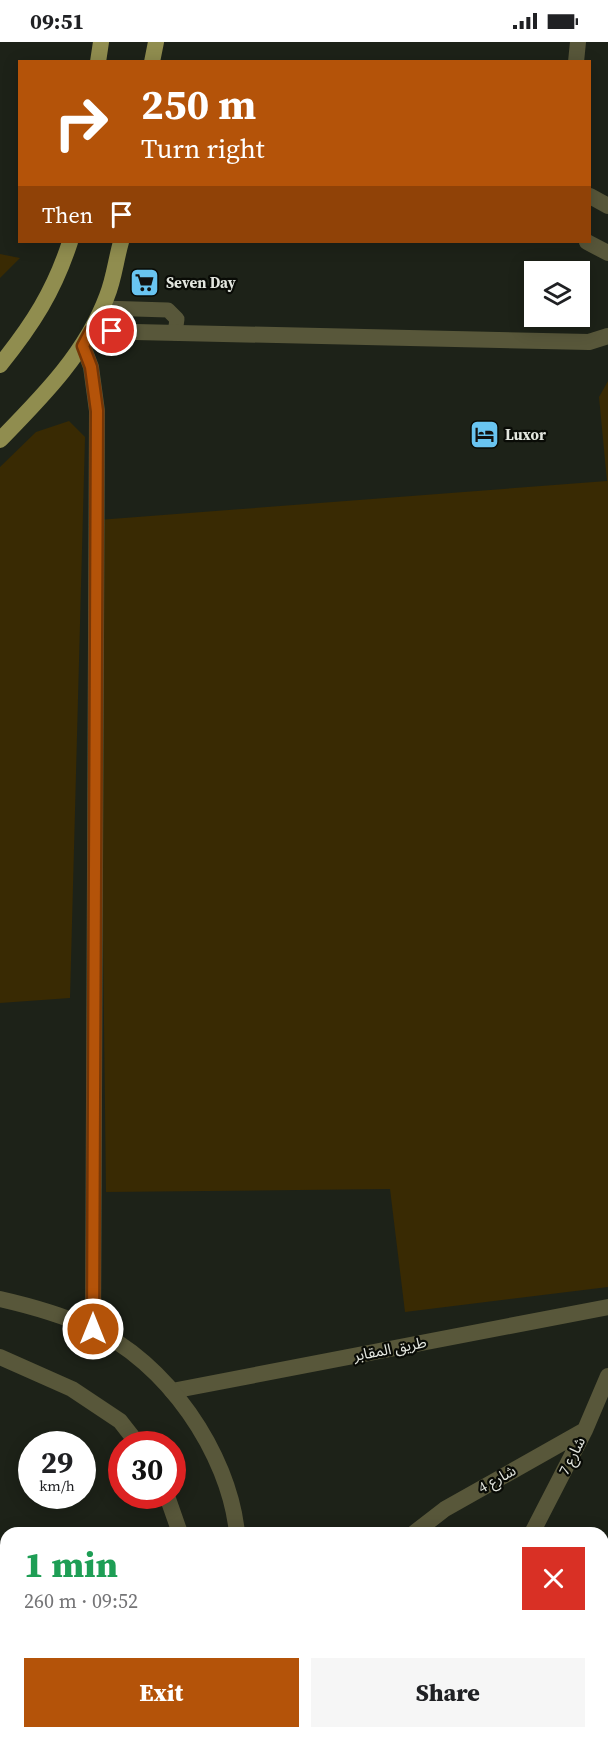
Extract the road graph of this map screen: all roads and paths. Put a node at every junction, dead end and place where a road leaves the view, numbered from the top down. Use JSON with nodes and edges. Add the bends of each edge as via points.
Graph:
{"nodes":[{"id":1,"x":101,"y":42,"type":"edge"},
{"id":2,"x":156,"y":42,"type":"edge"},
{"id":3,"x":578,"y":42,"type":"edge"},
{"id":4,"x":98,"y":60,"type":"edge"},
{"id":5,"x":152,"y":60,"type":"edge"},
{"id":6,"x":576,"y":60,"type":"edge"},
{"id":7,"x":591,"y":197,"type":"edge"},
{"id":8,"x":608,"y":206,"type":"edge"},
{"id":9,"x":70,"y":243,"type":"edge"},
{"id":10,"x":121,"y":243,"type":"edge"},
{"id":11,"x":588,"y":243,"type":"edge"},
{"id":12,"x":608,"y":253,"type":"edge"},
{"id":13,"x":102,"y":308,"type":"junction"},
{"id":14,"x":175,"y":333,"type":"junction"},
{"id":15,"x":608,"y":336,"type":"edge"},
{"id":16,"x":87,"y":338,"type":"junction"},
{"id":17,"x":0,"y":365,"type":"edge"},
{"id":18,"x":0,"y":441,"type":"edge"},
{"id":19,"x":0,"y":1299,"type":"edge"},
{"id":20,"x":608,"y":1307,"type":"edge"},
{"id":21,"x":93,"y":1329,"type":"junction"},
{"id":22,"x":0,"y":1357,"type":"edge"},
{"id":23,"x":608,"y":1376,"type":"edge"},
{"id":24,"x":172,"y":1391,"type":"junction"},
{"id":25,"x":585,"y":1430,"type":"junction"},
{"id":26,"x":128,"y":1431,"type":"edge"},
{"id":27,"x":172,"y":1509,"type":"edge"},
{"id":28,"x":178,"y":1527,"type":"edge"},
{"id":29,"x":236,"y":1527,"type":"edge"},
{"id":30,"x":422,"y":1527,"type":"edge"},
{"id":31,"x":535,"y":1527,"type":"edge"}],
"edges":[{"from":1,"to":4,"type":"main road"},
{"from":2,"to":5,"type":"main road"},
{"from":3,"to":6,"type":"street"},
{"from":7,"to":8,"type":"street"},
{"from":9,"to":17,"type":"main road","via":[[58,277],[33,324]]},
{"from":10,"to":13,"type":"main road"},
{"from":11,"to":12,"type":"street"},
{"from":13,"to":14,"type":"lane","via":[[168,310],[177,319]]},
{"from":13,"to":16,"type":"main road"},
{"from":14,"to":15,"type":"street","via":[[589,342]]},
{"from":14,"to":16,"type":"street"},
{"from":16,"to":18,"type":"main road","via":[[40,399]]},
{"from":16,"to":21,"type":"street","via":[[97,411]]},
{"from":19,"to":21,"type":"street","via":[[35,1306]]},
{"from":20,"to":24,"type":"street","name":"طريق المقابر"},
{"from":21,"to":24,"type":"street","via":[[131,1353]]},
{"from":22,"to":26,"type":"street","via":[[72,1389],[120,1421]]},
{"from":23,"to":25,"type":"street","name":"شارع 7"},
{"from":24,"to":29,"type":"street","via":[[201,1430],[223,1474]]},
{"from":25,"to":30,"type":"street","name":"شارع 4","via":[[445,1509]]},
{"from":25,"to":31,"type":"street","name":"شارع 7"},
{"from":27,"to":28,"type":"street"}]}
